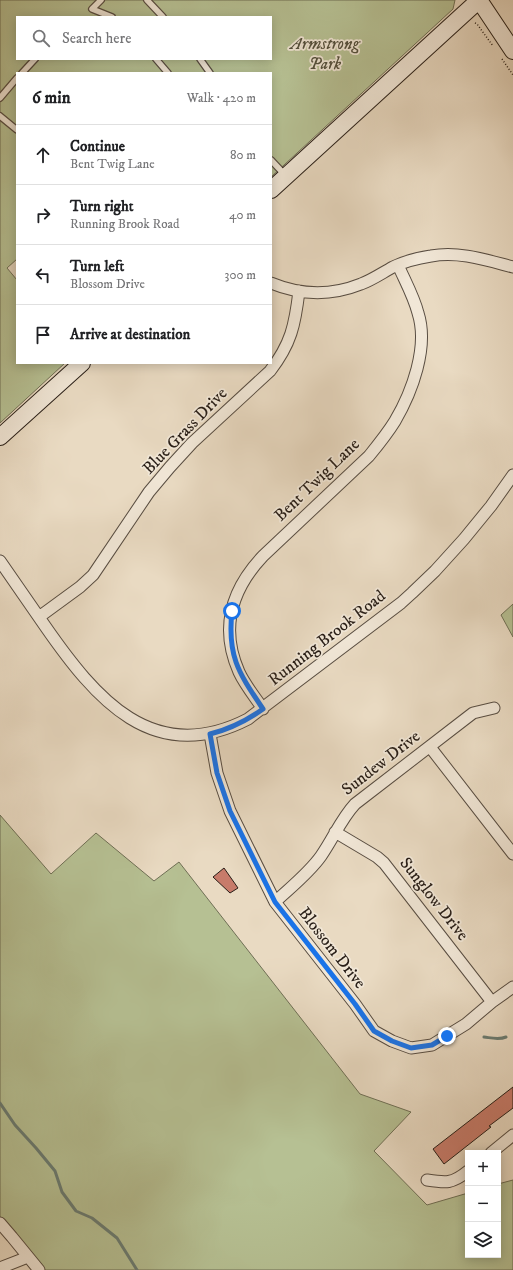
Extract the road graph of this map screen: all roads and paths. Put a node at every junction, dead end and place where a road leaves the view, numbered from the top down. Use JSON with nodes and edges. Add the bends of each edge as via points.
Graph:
{"nodes":[{"id":1,"x":102,"y":0,"type":"edge"},
{"id":2,"x":147,"y":0,"type":"edge"},
{"id":3,"x":479,"y":0,"type":"edge"},
{"id":4,"x":109,"y":16,"type":"edge"},
{"id":5,"x":162,"y":16,"type":"edge"},
{"id":6,"x":475,"y":23,"type":"dead end"},
{"id":7,"x":495,"y":48,"type":"dead end"},
{"id":8,"x":506,"y":52,"type":"edge"},
{"id":9,"x":34,"y":60,"type":"edge"},
{"id":10,"x":157,"y":60,"type":"edge"},
{"id":11,"x":201,"y":60,"type":"edge"},
{"id":12,"x":23,"y":72,"type":"edge"},
{"id":13,"x":167,"y":72,"type":"edge"},
{"id":14,"x":209,"y":72,"type":"edge"},
{"id":15,"x":513,"y":75,"type":"edge"},
{"id":16,"x":16,"y":79,"type":"edge"},
{"id":17,"x":0,"y":98,"type":"edge"},
{"id":18,"x":0,"y":116,"type":"edge"},
{"id":19,"x":16,"y":129,"type":"edge"},
{"id":20,"x":272,"y":161,"type":"edge"},
{"id":21,"x":286,"y":176,"type":"junction"},
{"id":22,"x":272,"y":189,"type":"edge"},
{"id":23,"x":398,"y":265,"type":"junction"},
{"id":24,"x":513,"y":267,"type":"edge"},
{"id":25,"x":272,"y":282,"type":"edge"},
{"id":26,"x":299,"y":291,"type":"junction"},
{"id":27,"x":81,"y":364,"type":"edge"},
{"id":28,"x":0,"y":438,"type":"edge"},
{"id":29,"x":513,"y":474,"type":"edge"},
{"id":30,"x":0,"y":561,"type":"edge"},
{"id":31,"x":39,"y":617,"type":"junction"},
{"id":32,"x":494,"y":708,"type":"dead end"},
{"id":33,"x":263,"y":709,"type":"junction"},
{"id":34,"x":210,"y":734,"type":"junction"},
{"id":35,"x":430,"y":747,"type":"junction"},
{"id":36,"x":335,"y":832,"type":"junction"},
{"id":37,"x":513,"y":854,"type":"edge"},
{"id":38,"x":275,"y":902,"type":"junction"},
{"id":39,"x":513,"y":987,"type":"edge"},
{"id":40,"x":492,"y":1002,"type":"junction"},
{"id":41,"x":513,"y":1135,"type":"edge"},
{"id":42,"x":495,"y":1150,"type":"edge"},
{"id":43,"x":465,"y":1173,"type":"edge"},
{"id":44,"x":427,"y":1180,"type":"dead end"},
{"id":45,"x":0,"y":1223,"type":"edge"},
{"id":46,"x":28,"y":1257,"type":"junction"},
{"id":47,"x":0,"y":1268,"type":"edge"},
{"id":48,"x":38,"y":1270,"type":"edge"}],
"edges":[{"from":1,"to":4,"type":"lane","via":[[92,10]]},
{"from":2,"to":5,"type":"lane"},
{"from":3,"to":8,"type":"street"},
{"from":3,"to":21,"type":"street"},
{"from":6,"to":7,"type":"path"},
{"from":8,"to":15,"type":"path"},
{"from":9,"to":12,"type":"lane"},
{"from":10,"to":13,"type":"lane"},
{"from":11,"to":14,"type":"lane"},
{"from":16,"to":17,"type":"lane"},
{"from":18,"to":19,"type":"lane"},
{"from":20,"to":21,"type":"lane"},
{"from":21,"to":22,"type":"street"},
{"from":23,"to":24,"type":"street","via":[[414,259],[449,254],[475,257]]},
{"from":23,"to":26,"type":"street","via":[[346,289],[314,293]]},
{"from":23,"to":33,"type":"street","name":"Bent Twig Lane","via":[[418,313],[422,341],[413,381],[404,404],[369,456],[257,562],[243,580],[236,596],[230,627],[234,660]]},
{"from":25,"to":26,"type":"street"},
{"from":26,"to":31,"type":"street","name":"Blue Grass Drive","via":[[294,327],[280,358],[270,371],[170,466],[149,492],[93,575]]},
{"from":27,"to":28,"type":"street"},
{"from":29,"to":33,"type":"street","name":"Running Brook Road","via":[[464,539],[412,593]]},
{"from":30,"to":31,"type":"street","name":"Running Brook Road"},
{"from":31,"to":34,"type":"street","name":"Running Brook Road","via":[[73,665],[120,712],[150,729],[165,733],[195,736]]},
{"from":32,"to":35,"type":"street","name":"Sundew Drive","via":[[473,713]]},
{"from":33,"to":34,"type":"street","name":"Running Brook Road","via":[[234,726]]},
{"from":34,"to":38,"type":"street","name":"Blossom Drive","via":[[217,773],[230,811]]},
{"from":35,"to":36,"type":"street","name":"Sundew Drive","via":[[355,804]]},
{"from":35,"to":37,"type":"street"},
{"from":36,"to":38,"type":"street","name":"Sundew Drive","via":[[313,866]]},
{"from":36,"to":40,"type":"street","name":"Sunglow Drive","via":[[377,856],[384,863]]},
{"from":38,"to":40,"type":"street","name":"Blossom Drive","via":[[374,1031],[392,1041],[411,1048],[432,1045],[466,1024]]},
{"from":39,"to":40,"type":"street","name":"Blossom Drive"},
{"from":41,"to":42,"type":"street"},
{"from":43,"to":44,"type":"street","via":[[458,1179],[445,1182]]},
{"from":45,"to":46,"type":"street"},
{"from":46,"to":47,"type":"street"},
{"from":46,"to":48,"type":"street"}]}
